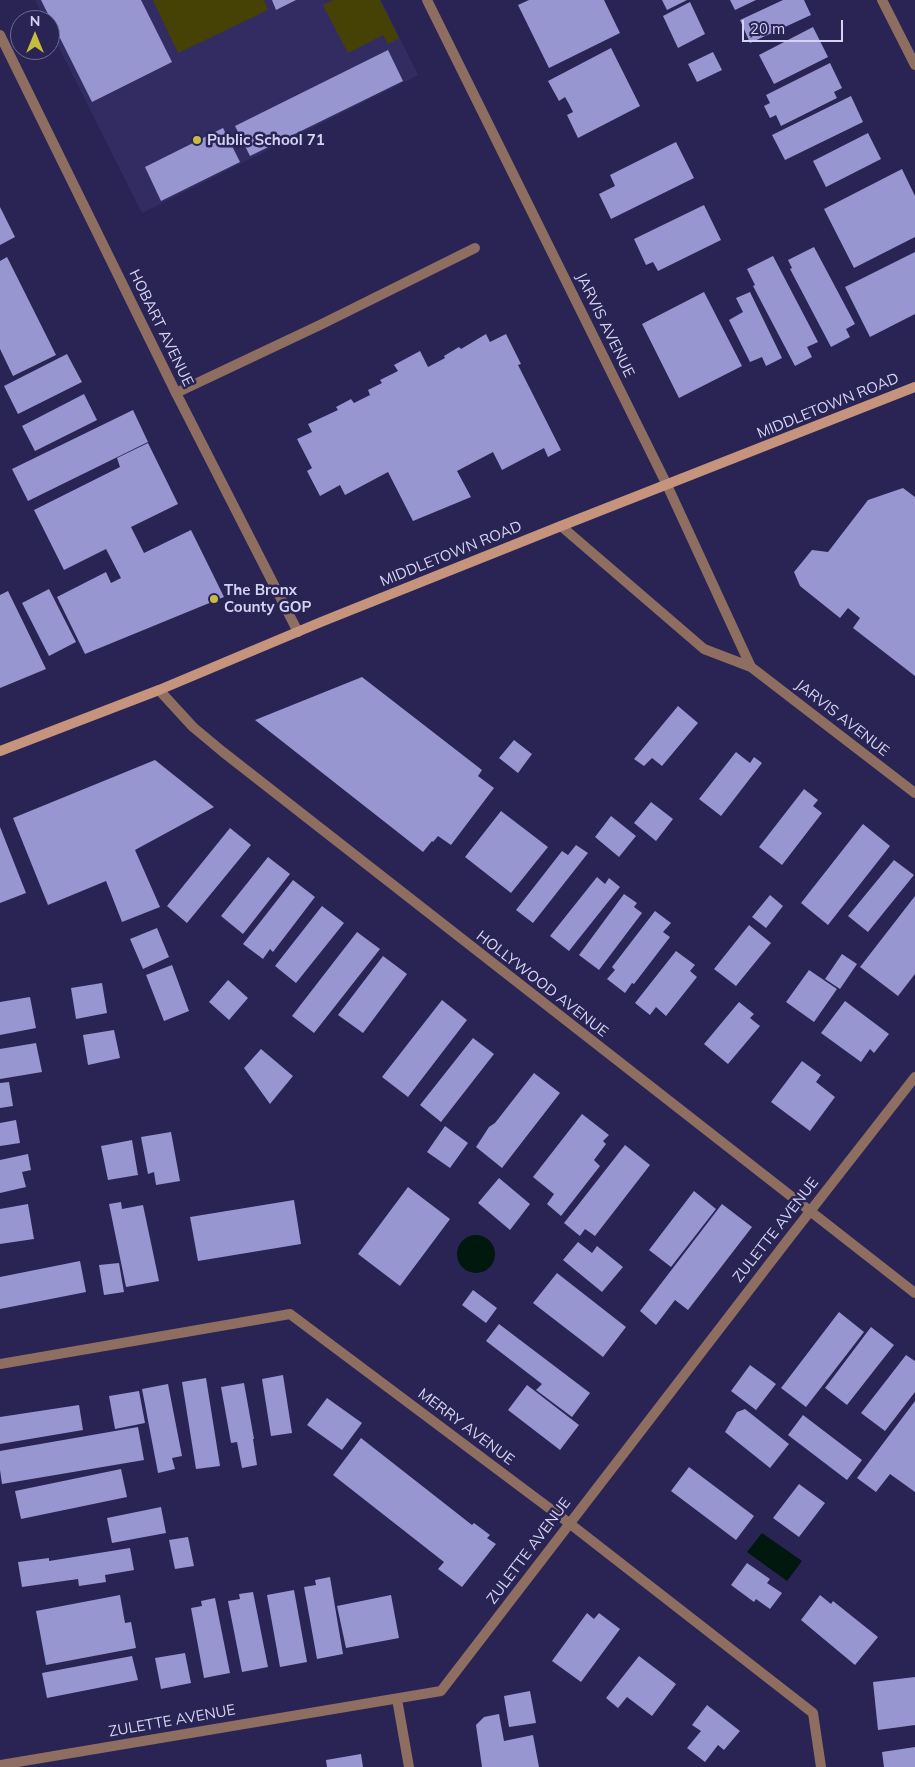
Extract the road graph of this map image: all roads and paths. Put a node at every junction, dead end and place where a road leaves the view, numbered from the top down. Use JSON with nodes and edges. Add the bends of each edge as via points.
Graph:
{"nodes":[{"id":1,"x":427,"y":0,"type":"edge"},
{"id":2,"x":882,"y":0,"type":"edge"},
{"id":3,"x":0,"y":35,"type":"edge"},
{"id":4,"x":915,"y":65,"type":"edge"},
{"id":5,"x":475,"y":248,"type":"dead end"},
{"id":6,"x":915,"y":387,"type":"edge"},
{"id":7,"x":176,"y":393,"type":"junction"},
{"id":8,"x":667,"y":485,"type":"junction"},
{"id":9,"x":561,"y":526,"type":"junction"},
{"id":10,"x":298,"y":632,"type":"junction"},
{"id":11,"x":751,"y":667,"type":"junction"},
{"id":12,"x":159,"y":690,"type":"junction"},
{"id":13,"x":0,"y":751,"type":"edge"},
{"id":14,"x":915,"y":793,"type":"edge"},
{"id":15,"x":915,"y":1077,"type":"edge"},
{"id":16,"x":809,"y":1212,"type":"junction"},
{"id":17,"x":915,"y":1293,"type":"edge"},
{"id":18,"x":0,"y":1364,"type":"edge"},
{"id":19,"x":569,"y":1523,"type":"junction"},
{"id":20,"x":397,"y":1699,"type":"junction"},
{"id":21,"x":0,"y":1765,"type":"edge"},
{"id":22,"x":409,"y":1767,"type":"edge"},
{"id":23,"x":821,"y":1767,"type":"edge"}],
"edges":[{"from":1,"to":8,"type":"street","name":"JARVIS AVENUE"},
{"from":2,"to":4,"type":"street"},
{"from":3,"to":7,"type":"street","name":"HOBART AVENUE"},
{"from":5,"to":7,"type":"street"},
{"from":6,"to":8,"type":"street","name":"MIDDLETOWN ROAD"},
{"from":7,"to":10,"type":"street","name":"HOBART AVENUE"},
{"from":8,"to":9,"type":"street","name":"MIDDLETOWN ROAD"},
{"from":8,"to":11,"type":"street","name":"JARVIS AVENUE"},
{"from":9,"to":10,"type":"street","name":"MIDDLETOWN ROAD"},
{"from":9,"to":11,"type":"street","name":"JARVIS AVENUE","via":[[704,649]]},
{"from":10,"to":12,"type":"street","name":"MIDDLETOWN ROAD"},
{"from":11,"to":14,"type":"street","name":"JARVIS AVENUE"},
{"from":12,"to":13,"type":"street","name":"MIDDLETOWN ROAD"},
{"from":12,"to":16,"type":"street","name":"HOLLYWOOD AVENUE","via":[[193,727],[223,752]]},
{"from":15,"to":16,"type":"street","name":"ZULETTE AVENUE"},
{"from":16,"to":17,"type":"street","name":"HOLLYWOOD AVENUE"},
{"from":16,"to":19,"type":"street","name":"ZULETTE AVENUE"},
{"from":18,"to":19,"type":"street","name":"MERRY AVENUE","via":[[290,1314]]},
{"from":19,"to":20,"type":"street","name":"ZULETTE AVENUE","via":[[440,1691]]},
{"from":19,"to":23,"type":"street","name":"MERRY AVENUE","via":[[813,1713]]},
{"from":20,"to":21,"type":"street","name":"ZULETTE AVENUE"},
{"from":20,"to":22,"type":"street"}]}
